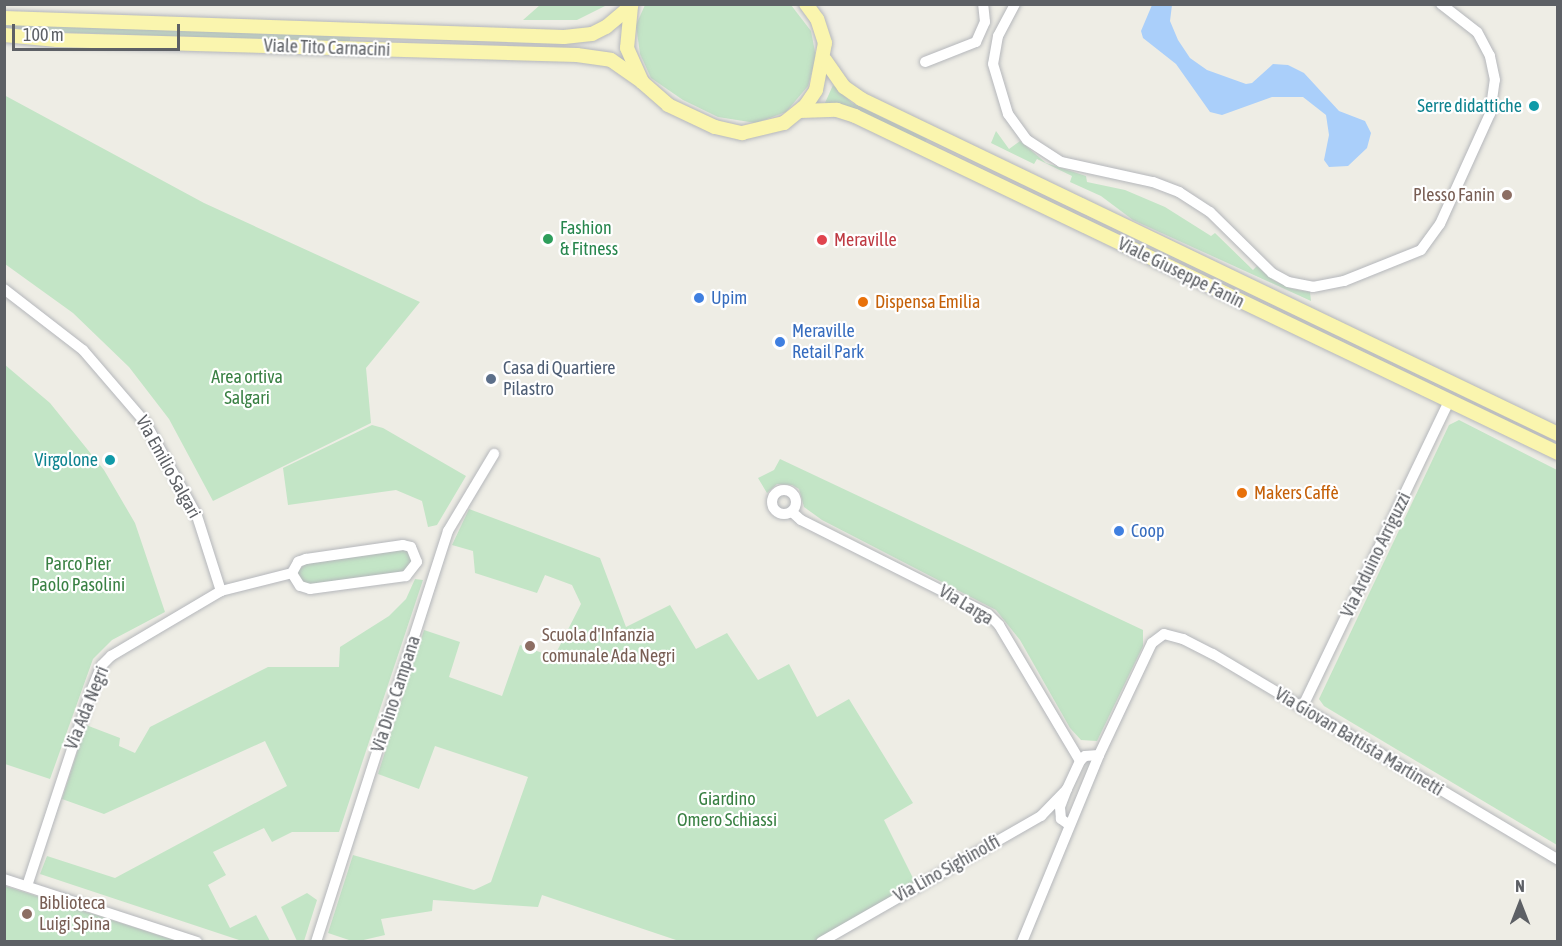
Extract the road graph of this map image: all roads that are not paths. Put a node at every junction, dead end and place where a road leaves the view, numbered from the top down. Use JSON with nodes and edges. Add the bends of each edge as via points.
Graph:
{"nodes":[{"id":1,"x":983,"y":4,"type":"edge"},
{"id":2,"x":1015,"y":4,"type":"edge"},
{"id":3,"x":1441,"y":4,"type":"edge"},
{"id":4,"x":632,"y":5,"type":"edge"},
{"id":5,"x":809,"y":5,"type":"edge"},
{"id":6,"x":4,"y":18,"type":"edge"},
{"id":7,"x":4,"y":35,"type":"edge"},
{"id":8,"x":825,"y":60,"type":"junction"},
{"id":9,"x":925,"y":62,"type":"dead end"},
{"id":10,"x":642,"y":82,"type":"junction"},
{"id":11,"x":800,"y":111,"type":"junction"},
{"id":12,"x":4,"y":289,"type":"edge"},
{"id":13,"x":1449,"y":401,"type":"junction"},
{"id":14,"x":1557,"y":434,"type":"edge"},
{"id":15,"x":1557,"y":453,"type":"edge"},
{"id":16,"x":494,"y":454,"type":"dead end"},
{"id":17,"x":792,"y":512,"type":"dead end"},
{"id":18,"x":292,"y":573,"type":"junction"},
{"id":19,"x":221,"y":591,"type":"junction"},
{"id":20,"x":1302,"y":708,"type":"junction"},
{"id":21,"x":1099,"y":755,"type":"junction"},
{"id":22,"x":1080,"y":761,"type":"junction"},
{"id":23,"x":1067,"y":789,"type":"junction"},
{"id":24,"x":1068,"y":824,"type":"junction"},
{"id":25,"x":1557,"y":861,"type":"edge"},
{"id":26,"x":4,"y":879,"type":"edge"},
{"id":27,"x":27,"y":886,"type":"junction"},
{"id":28,"x":197,"y":942,"type":"edge"},
{"id":29,"x":316,"y":942,"type":"edge"},
{"id":30,"x":821,"y":942,"type":"edge"},
{"id":31,"x":1022,"y":942,"type":"edge"}],
"edges":[{"from":1,"to":9,"type":"street","via":[[985,22],[976,42]]},
{"from":2,"to":3,"type":"street","via":[[998,36],[993,64],[1008,114],[1027,140],[1060,162],[1154,182],[1179,192],[1210,212],[1272,273],[1288,282],[1313,287],[1344,281],[1421,250],[1440,224],[1490,114],[1495,80],[1487,51],[1466,21]]},
{"from":4,"to":6,"type":"main road","name":"Viale Tito Carnacini","via":[[592,34],[564,37]]},
{"from":4,"to":10,"type":"main road","via":[[627,48]]},
{"from":5,"to":8,"type":"main road","via":[[822,30]]},
{"from":7,"to":10,"type":"main road","name":"Viale Tito Carnacini","via":[[57,40],[594,56],[611,60]]},
{"from":8,"to":11,"type":"main road","via":[[816,90]]},
{"from":8,"to":14,"type":"main road","name":"Viale Giuseppe Fanin","via":[[844,87],[861,99]]},
{"from":10,"to":11,"type":"main road","name":"Viale Tito Carnacini","via":[[668,105],[728,131],[760,131],[784,123]]},
{"from":11,"to":13,"type":"main road","name":"Viale Giuseppe Fanin","via":[[837,110],[855,116]]},
{"from":12,"to":19,"type":"street","name":"Via Emilio Salgari","via":[[83,350],[141,416],[184,489]]},
{"from":13,"to":15,"type":"main road","name":"Viale Giuseppe Fanin"},
{"from":13,"to":20,"type":"street","name":"Via Arduino Arriguzzi"},
{"from":16,"to":29,"type":"street","name":"Via Dino Campana","via":[[448,531]]},
{"from":17,"to":22,"type":"street","name":"Via Larga","via":[[988,614],[999,625]]},
{"from":18,"to":18,"type":"street","name":"Via Ada Negri","via":[[300,586],[310,589],[406,576],[417,562],[411,548],[403,545],[306,559],[298,562]]},
{"from":18,"to":19,"type":"street","name":"Via Ada Negri"},
{"from":19,"to":27,"type":"street","name":"Via Ada Negri","via":[[102,665],[68,753]]},
{"from":20,"to":21,"type":"street","name":"Via Giovan Battista Martinetti","via":[[1168,634],[1158,637]]},
{"from":20,"to":25,"type":"street","name":"Via Giovan Battista Martinetti"},
{"from":21,"to":22,"type":"street","via":[[1085,756]]},
{"from":21,"to":24,"type":"street"},
{"from":22,"to":23,"type":"street"},
{"from":23,"to":24,"type":"street","via":[[1060,807],[1061,819]]},
{"from":23,"to":30,"type":"street","name":"Via Lino Sighinolfi","via":[[1041,816]]},
{"from":24,"to":31,"type":"street"},
{"from":26,"to":27,"type":"street"},
{"from":27,"to":28,"type":"street"}]}
